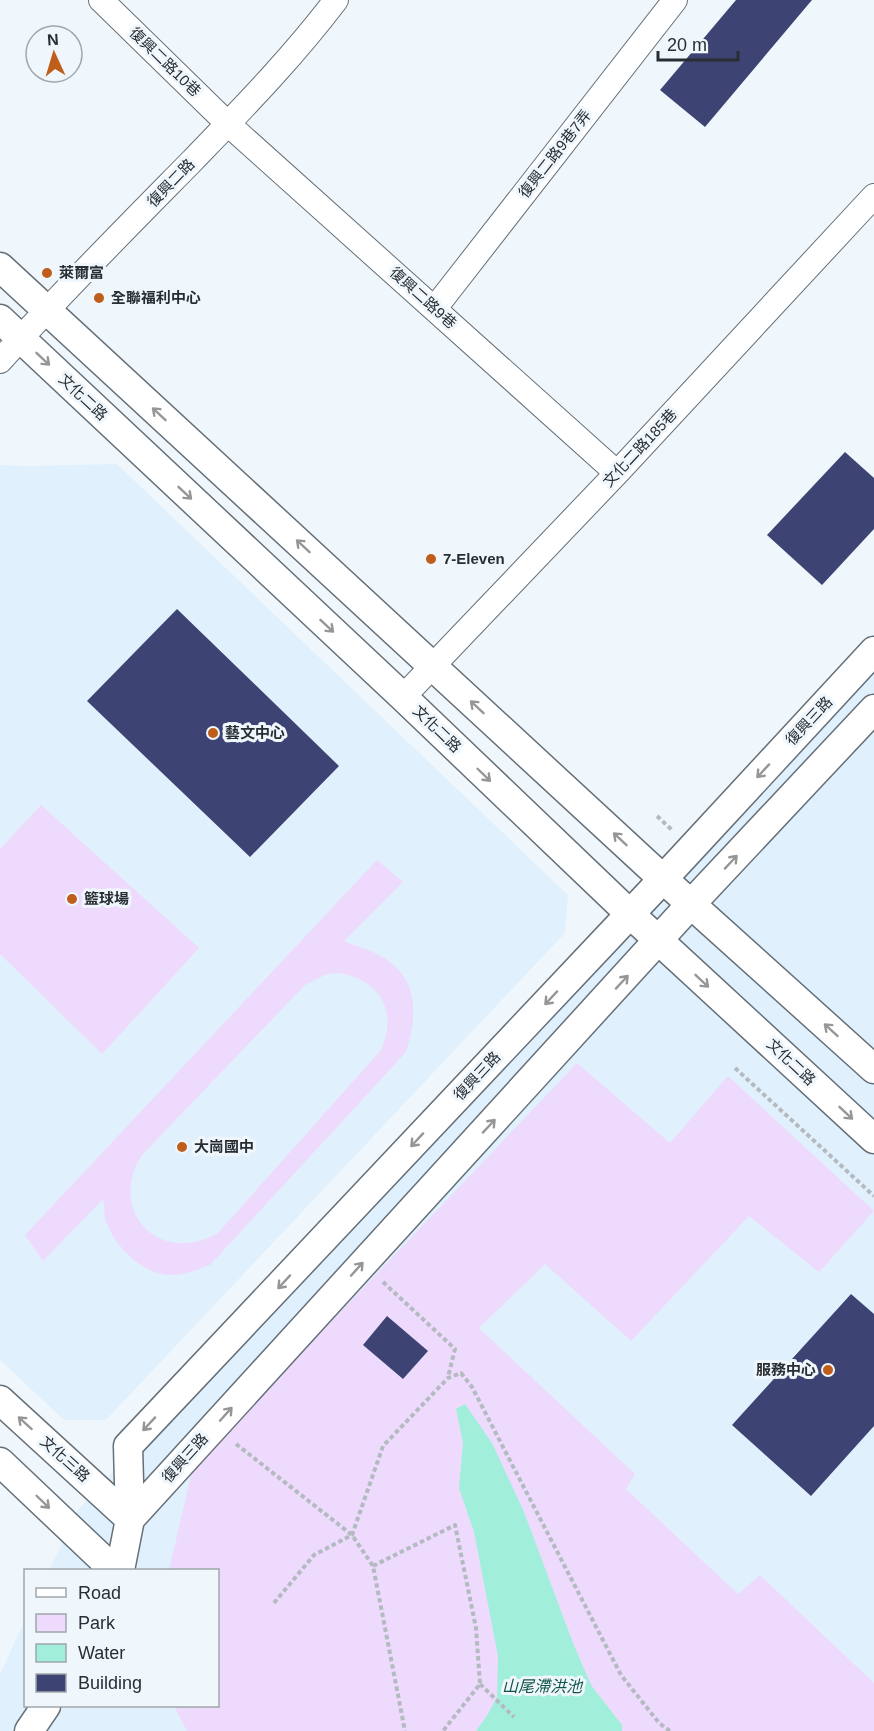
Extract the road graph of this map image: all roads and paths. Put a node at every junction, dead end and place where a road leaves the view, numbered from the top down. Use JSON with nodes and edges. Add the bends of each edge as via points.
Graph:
{"nodes":[{"id":1,"x":101,"y":0,"type":"edge"},
{"id":2,"x":336,"y":0,"type":"edge"},
{"id":3,"x":675,"y":0,"type":"edge"},
{"id":4,"x":228,"y":124,"type":"junction"},
{"id":5,"x":874,"y":196,"type":"edge"},
{"id":6,"x":0,"y":267,"type":"edge"},
{"id":7,"x":435,"y":308,"type":"junction"},
{"id":8,"x":46,"y":310,"type":"junction"},
{"id":9,"x":10,"y":329,"type":"edge"},
{"id":10,"x":0,"y":361,"type":"edge"},
{"id":11,"x":617,"y":473,"type":"junction"},
{"id":12,"x":874,"y":651,"type":"edge"},
{"id":13,"x":434,"y":667,"type":"junction"},
{"id":14,"x":403,"y":697,"type":"junction"},
{"id":15,"x":874,"y":709,"type":"edge"},
{"id":16,"x":663,"y":879,"type":"junction"},
{"id":17,"x":691,"y":904,"type":"junction"},
{"id":18,"x":630,"y":914,"type":"junction"},
{"id":19,"x":659,"y":941,"type":"junction"},
{"id":20,"x":735,"y":1068,"type":"dead end"},
{"id":21,"x":874,"y":1070,"type":"edge"},
{"id":22,"x":874,"y":1139,"type":"edge"},
{"id":23,"x":874,"y":1196,"type":"edge"},
{"id":24,"x":363,"y":1263,"type":"junction"},
{"id":25,"x":448,"y":1377,"type":"junction"},
{"id":26,"x":0,"y":1400,"type":"edge"},
{"id":27,"x":215,"y":1426,"type":"junction"},
{"id":28,"x":0,"y":1462,"type":"edge"},
{"id":29,"x":130,"y":1519,"type":"junction"},
{"id":30,"x":352,"y":1535,"type":"junction"},
{"id":31,"x":373,"y":1566,"type":"junction"},
{"id":32,"x":113,"y":1569,"type":"edge"},
{"id":33,"x":120,"y":1569,"type":"edge"},
{"id":34,"x":274,"y":1603,"type":"dead end"},
{"id":35,"x":480,"y":1684,"type":"junction"},
{"id":36,"x":45,"y":1707,"type":"edge"},
{"id":37,"x":514,"y":1717,"type":"dead end"},
{"id":38,"x":28,"y":1731,"type":"edge"},
{"id":39,"x":405,"y":1731,"type":"edge"},
{"id":40,"x":443,"y":1731,"type":"edge"},
{"id":41,"x":670,"y":1731,"type":"edge"}],
"edges":[{"from":1,"to":4,"type":"street","name":"復興二路10巷"},
{"from":2,"to":4,"type":"street","name":"復興二路"},
{"from":3,"to":7,"type":"street","name":"復興二路9巷7弄"},
{"from":4,"to":7,"type":"street","name":"復興二路9巷"},
{"from":4,"to":8,"type":"street","name":"復興二路"},
{"from":5,"to":11,"type":"street","name":"文化二路185巷"},
{"from":6,"to":8,"type":"street"},
{"from":7,"to":11,"type":"street","name":"復興二路9巷"},
{"from":8,"to":9,"type":"street","name":"復興二路"},
{"from":13,"to":8,"type":"street","one_way":true},
{"from":9,"to":10,"type":"street","name":"復興二路"},
{"from":9,"to":14,"type":"street","name":"文化二路","one_way":true},
{"from":11,"to":13,"type":"street","name":"文化二路185巷"},
{"from":12,"to":16,"type":"street","name":"復興三路","one_way":true},
{"from":13,"to":14,"type":"street","name":"文化二路185巷"},
{"from":16,"to":13,"type":"street","one_way":true},
{"from":14,"to":18,"type":"street","name":"文化二路","one_way":true},
{"from":17,"to":15,"type":"street","name":"復興三路","one_way":true},
{"from":16,"to":17,"type":"street"},
{"from":16,"to":18,"type":"street","name":"復興三路"},
{"from":17,"to":19,"type":"street","name":"復興三路"},
{"from":21,"to":17,"type":"street","one_way":true},
{"from":18,"to":19,"type":"street","name":"文化二路"},
{"from":18,"to":29,"type":"street","name":"復興三路","one_way":true,"via":[[128,1446]]},
{"from":19,"to":22,"type":"street","name":"文化二路","one_way":true},
{"from":24,"to":19,"type":"street","name":"復興三路","one_way":true},
{"from":20,"to":23,"type":"path"},
{"from":24,"to":25,"type":"path","via":[[455,1349]]},
{"from":27,"to":24,"type":"street","name":"復興三路","one_way":true},
{"from":25,"to":30,"type":"path","via":[[383,1446]]},
{"from":25,"to":41,"type":"path","via":[[461,1373],[472,1387],[621,1675],[659,1723]]},
{"from":29,"to":26,"type":"street","name":"文化三路","one_way":true},
{"from":27,"to":29,"type":"street","name":"復興三路"},
{"from":27,"to":30,"type":"path"},
{"from":28,"to":32,"type":"street","one_way":true},
{"from":29,"to":33,"type":"street","name":"復興三路"},
{"from":30,"to":31,"type":"path"},
{"from":30,"to":34,"type":"path","via":[[314,1555]]},
{"from":31,"to":35,"type":"path","via":[[455,1525],[476,1628]]},
{"from":31,"to":39,"type":"path"},
{"from":35,"to":37,"type":"path"},
{"from":35,"to":40,"type":"path"},
{"from":36,"to":38,"type":"street"}]}
